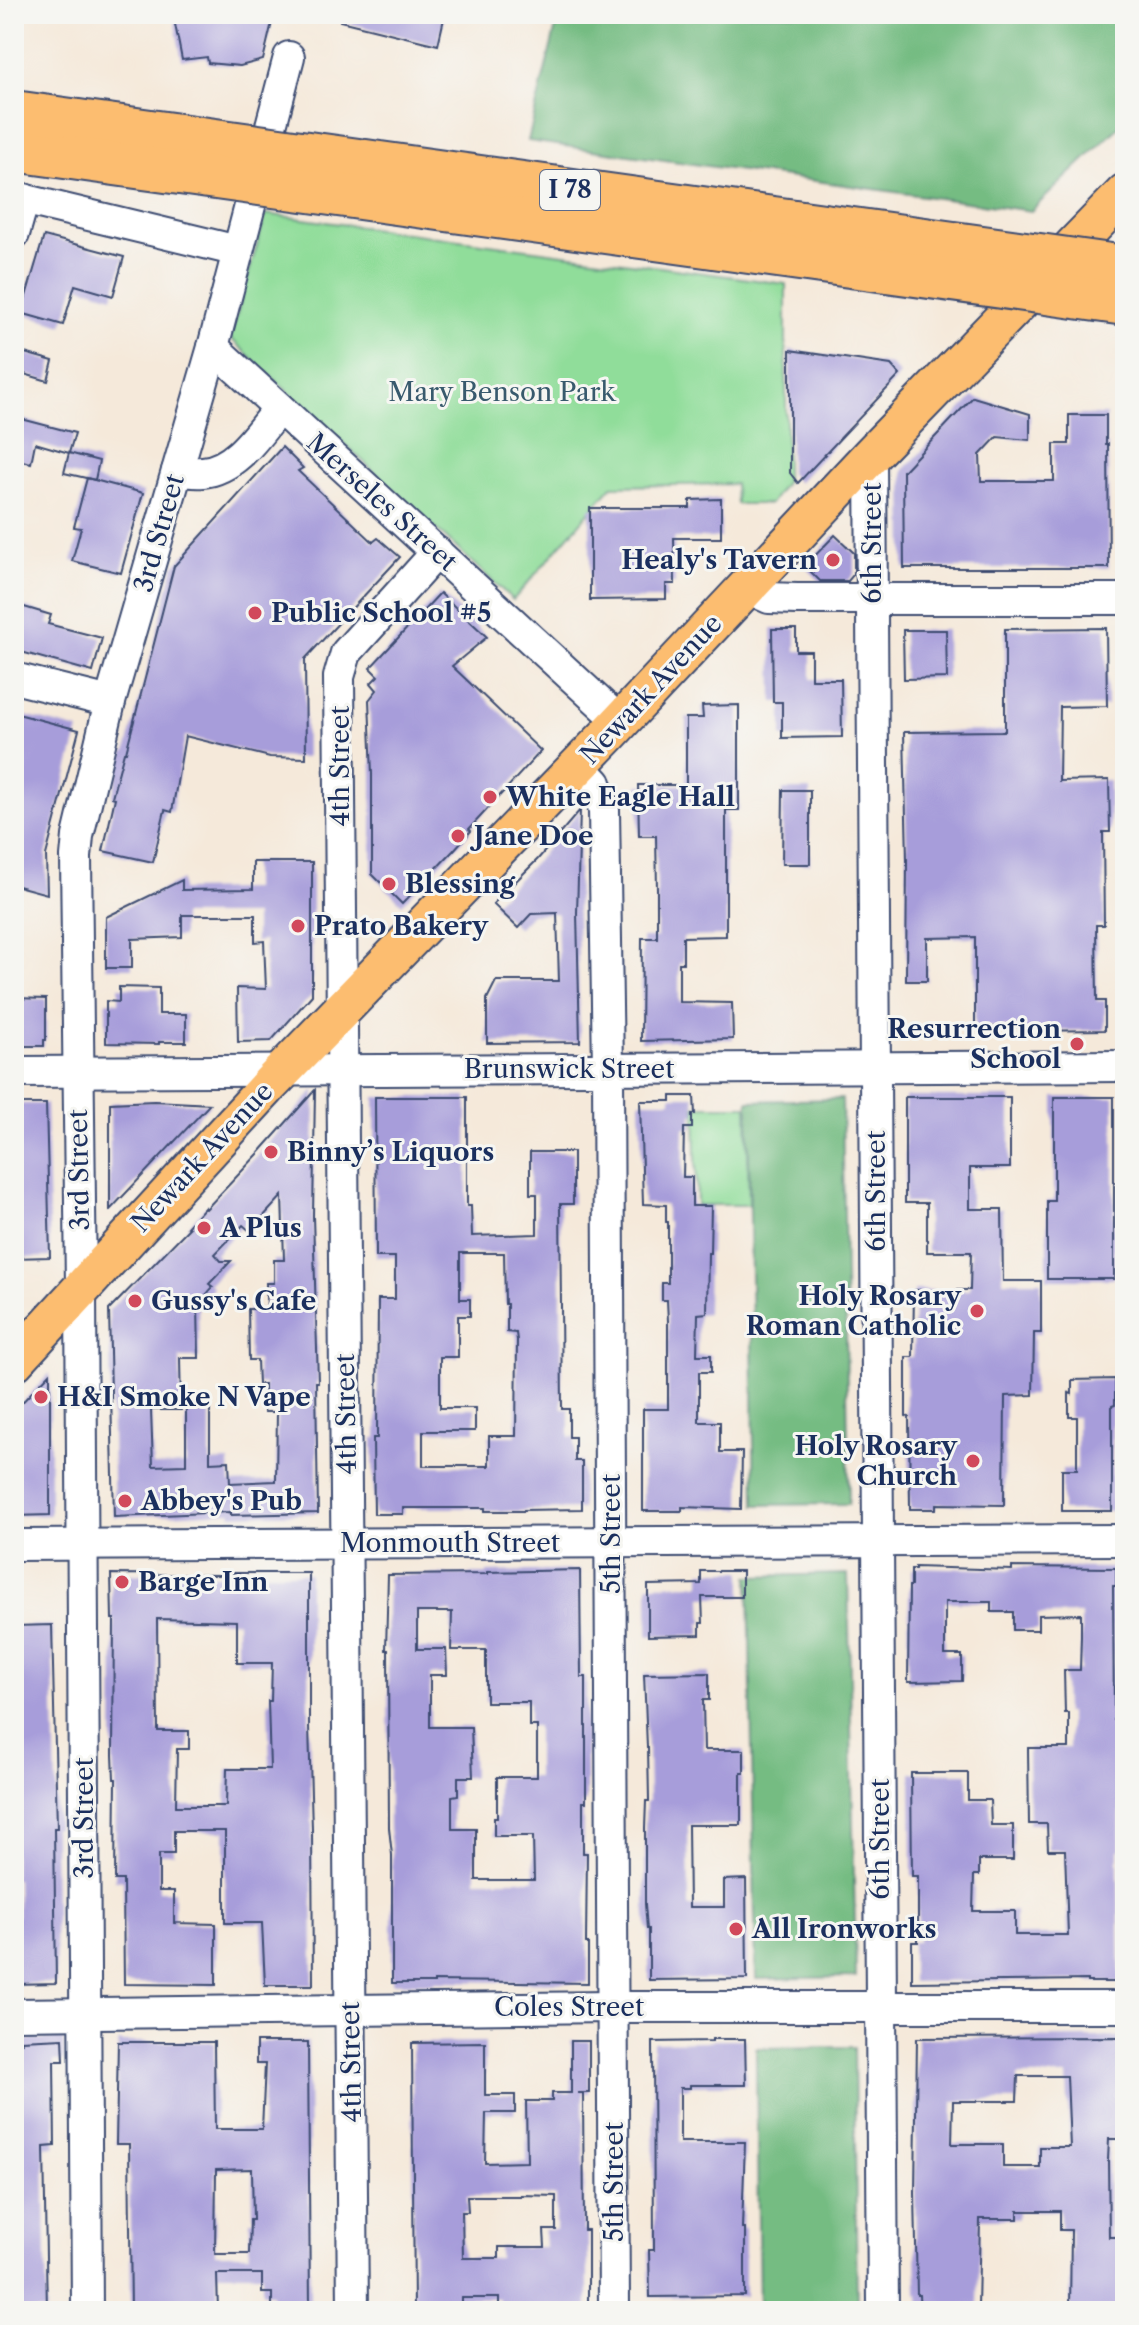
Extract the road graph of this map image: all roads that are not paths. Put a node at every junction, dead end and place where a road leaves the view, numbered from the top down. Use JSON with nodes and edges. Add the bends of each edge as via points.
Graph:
{"nodes":[{"id":1,"x":289,"y":57,"type":"dead end"},
{"id":2,"x":14,"y":112,"type":"edge"},
{"id":3,"x":14,"y":150,"type":"edge"},
{"id":4,"x":1125,"y":194,"type":"edge"},
{"id":5,"x":19,"y":198,"type":"edge"},
{"id":6,"x":14,"y":234,"type":"edge"},
{"id":7,"x":238,"y":251,"type":"junction"},
{"id":8,"x":1125,"y":267,"type":"edge"},
{"id":9,"x":1125,"y":304,"type":"edge"},
{"id":10,"x":213,"y":347,"type":"junction"},
{"id":11,"x":279,"y":408,"type":"junction"},
{"id":12,"x":871,"y":455,"type":"junction"},
{"id":13,"x":177,"y":471,"type":"junction"},
{"id":14,"x":437,"y":552,"type":"junction"},
{"id":15,"x":747,"y":588,"type":"junction"},
{"id":16,"x":1125,"y":599,"type":"edge"},
{"id":17,"x":872,"y":600,"type":"junction"},
{"id":18,"x":14,"y":678,"type":"edge"},
{"id":19,"x":110,"y":702,"type":"junction"},
{"id":20,"x":621,"y":722,"type":"junction"},
{"id":21,"x":579,"y":765,"type":"junction"},
{"id":22,"x":342,"y":1009,"type":"junction"},
{"id":23,"x":1125,"y":1066,"type":"edge"},
{"id":24,"x":875,"y":1068,"type":"junction"},
{"id":25,"x":608,"y":1069,"type":"junction"},
{"id":26,"x":342,"y":1070,"type":"junction"},
{"id":27,"x":77,"y":1071,"type":"junction"},
{"id":28,"x":282,"y":1071,"type":"junction"},
{"id":29,"x":14,"y":1072,"type":"edge"},
{"id":30,"x":81,"y":1289,"type":"junction"},
{"id":31,"x":14,"y":1362,"type":"edge"},
{"id":32,"x":1125,"y":1540,"type":"edge"},
{"id":33,"x":878,"y":1541,"type":"junction"},
{"id":34,"x":611,"y":1543,"type":"junction"},
{"id":35,"x":347,"y":1544,"type":"junction"},
{"id":36,"x":14,"y":1545,"type":"edge"},
{"id":37,"x":81,"y":1545,"type":"junction"},
{"id":38,"x":881,"y":2006,"type":"junction"},
{"id":39,"x":613,"y":2007,"type":"junction"},
{"id":40,"x":1125,"y":2007,"type":"edge"},
{"id":41,"x":350,"y":2009,"type":"junction"},
{"id":42,"x":85,"y":2013,"type":"junction"},
{"id":43,"x":14,"y":2014,"type":"edge"},
{"id":44,"x":87,"y":2311,"type":"edge"},
{"id":45,"x":353,"y":2311,"type":"edge"},
{"id":46,"x":614,"y":2311,"type":"edge"},
{"id":47,"x":883,"y":2311,"type":"edge"}],
"edges":[{"from":1,"to":7,"type":"street","name":"3rd Street"},
{"from":2,"to":8,"type":"highway","number":"I 78","bridge":true},
{"from":3,"to":9,"type":"highway","number":"I 78","bridge":true},
{"from":4,"to":12,"type":"main road","name":"Newark Avenue"},
{"from":5,"to":6,"type":"street"},
{"from":5,"to":7,"type":"street"},
{"from":7,"to":10,"type":"street","name":"3rd Street"},
{"from":10,"to":11,"type":"street","name":"Merseles Street"},
{"from":10,"to":13,"type":"street","name":"3rd Street"},
{"from":11,"to":13,"type":"street","via":[[237,457],[202,472]]},
{"from":11,"to":14,"type":"street","name":"Merseles Street"},
{"from":12,"to":15,"type":"main road","name":"Newark Avenue"},
{"from":12,"to":17,"type":"street","name":"6th Street"},
{"from":13,"to":19,"type":"street","name":"3rd Street"},
{"from":14,"to":20,"type":"street","name":"Merseles Street"},
{"from":14,"to":22,"type":"street","name":"4th Street","via":[[346,653],[339,677]]},
{"from":15,"to":17,"type":"street","via":[[769,598]]},
{"from":15,"to":20,"type":"main road","name":"Newark Avenue"},
{"from":16,"to":17,"type":"street"},
{"from":17,"to":24,"type":"street","name":"6th Street"},
{"from":18,"to":19,"type":"street"},
{"from":19,"to":27,"type":"street","name":"3rd Street","via":[[76,857]]},
{"from":20,"to":21,"type":"main road","name":"Newark Avenue"},
{"from":21,"to":22,"type":"main road","name":"Newark Avenue"},
{"from":21,"to":25,"type":"street","name":"5th Street","via":[[596,783],[604,810]]},
{"from":22,"to":26,"type":"street","name":"4th Street"},
{"from":22,"to":28,"type":"main road","name":"Newark Avenue"},
{"from":23,"to":24,"type":"street","name":"Brunswick Street"},
{"from":24,"to":25,"type":"street","name":"Brunswick Street"},
{"from":24,"to":33,"type":"street","name":"6th Street"},
{"from":25,"to":26,"type":"street","name":"Brunswick Street"},
{"from":25,"to":34,"type":"street","name":"5th Street"},
{"from":26,"to":28,"type":"street","name":"Brunswick Street"},
{"from":26,"to":35,"type":"street","name":"4th Street"},
{"from":27,"to":28,"type":"street","name":"Brunswick Street"},
{"from":27,"to":29,"type":"street","name":"Brunswick Street"},
{"from":27,"to":30,"type":"street","name":"3rd Street"},
{"from":28,"to":30,"type":"main road","name":"Newark Avenue"},
{"from":30,"to":31,"type":"main road","name":"Newark Avenue"},
{"from":30,"to":37,"type":"street","name":"3rd Street"},
{"from":32,"to":33,"type":"street","name":"Monmouth Street"},
{"from":33,"to":34,"type":"street","name":"Monmouth Street"},
{"from":33,"to":38,"type":"street","name":"6th Street"},
{"from":34,"to":35,"type":"street","name":"Monmouth Street"},
{"from":34,"to":39,"type":"street","name":"5th Street"},
{"from":35,"to":37,"type":"street","name":"Monmouth Street"},
{"from":35,"to":41,"type":"street","name":"4th Street"},
{"from":36,"to":37,"type":"street","name":"Monmouth Street"},
{"from":37,"to":42,"type":"street","name":"3rd Street"},
{"from":38,"to":39,"type":"street","name":"Coles Street"},
{"from":38,"to":40,"type":"street","name":"Coles Street"},
{"from":38,"to":47,"type":"street","name":"6th Street"},
{"from":39,"to":41,"type":"street","name":"Coles Street"},
{"from":39,"to":46,"type":"street","name":"5th Street"},
{"from":41,"to":42,"type":"street","name":"Coles Street"},
{"from":41,"to":45,"type":"street","name":"4th Street"},
{"from":42,"to":43,"type":"street","name":"Coles Street"},
{"from":42,"to":44,"type":"street","name":"3rd Street"}]}
